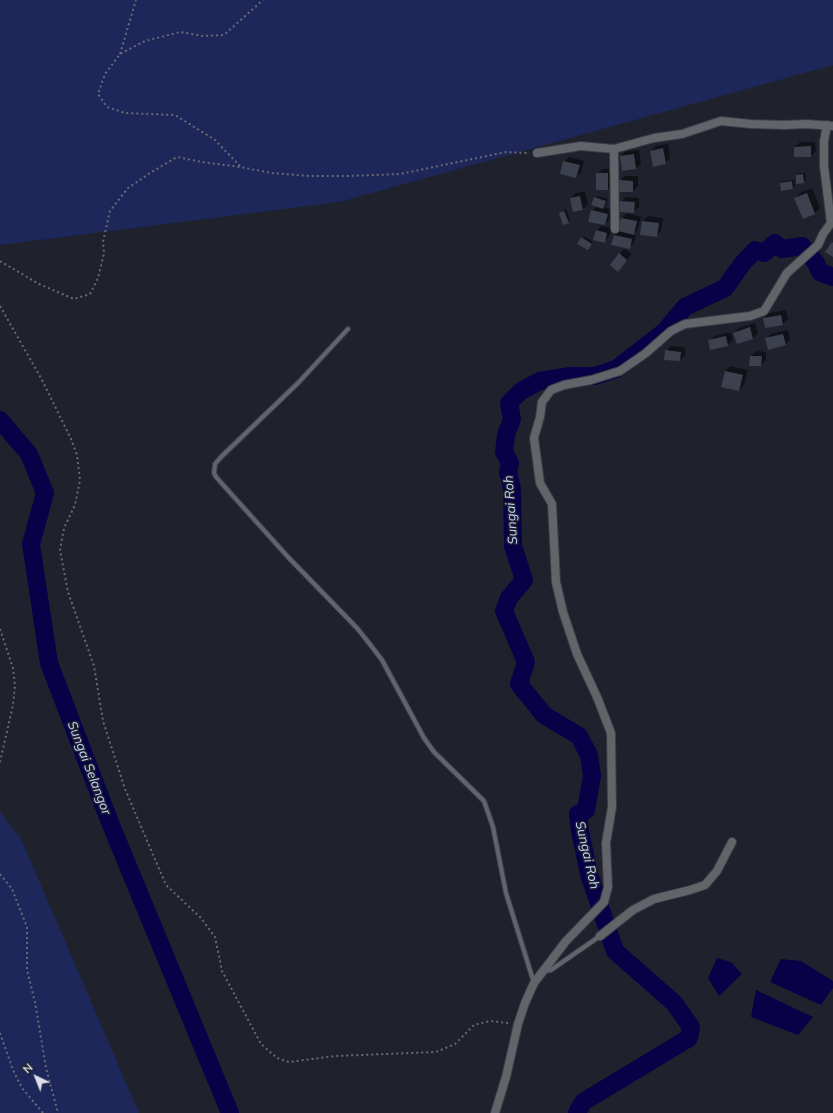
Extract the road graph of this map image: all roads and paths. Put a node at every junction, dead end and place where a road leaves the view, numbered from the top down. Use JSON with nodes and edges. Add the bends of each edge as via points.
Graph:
{"nodes":[{"id":1,"x":136,"y":0,"type":"edge"},
{"id":2,"x":263,"y":0,"type":"edge"},
{"id":3,"x":120,"y":54,"type":"junction"},
{"id":4,"x":830,"y":125,"type":"edge"},
{"id":5,"x":614,"y":149,"type":"junction"},
{"id":6,"x":537,"y":153,"type":"joint"},
{"id":7,"x":240,"y":167,"type":"junction"},
{"id":8,"x":615,"y":228,"type":"dead end"},
{"id":9,"x":0,"y":261,"type":"edge"},
{"id":10,"x":0,"y":306,"type":"edge"},
{"id":11,"x":348,"y":329,"type":"dead end"},
{"id":12,"x":0,"y":629,"type":"edge"},
{"id":13,"x":0,"y":762,"type":"edge"},
{"id":14,"x":732,"y":842,"type":"dead end"},
{"id":15,"x":0,"y":874,"type":"edge"},
{"id":16,"x":600,"y":936,"type":"joint"},
{"id":17,"x":542,"y":972,"type":"junction"},
{"id":18,"x":534,"y":983,"type":"junction"},
{"id":19,"x":518,"y":1024,"type":"junction"},
{"id":20,"x":0,"y":1033,"type":"edge"},
{"id":21,"x":43,"y":1113,"type":"edge"},
{"id":22,"x":58,"y":1113,"type":"edge"},
{"id":23,"x":495,"y":1113,"type":"edge"}],
"edges":[{"from":1,"to":3,"type":"path"},
{"from":2,"to":3,"type":"path","via":[[224,35],[203,36],[180,32],[145,41]]},
{"from":3,"to":7,"type":"path","via":[[105,74],[98,94],[107,107],[125,113],[175,115],[215,140]]},
{"from":4,"to":5,"type":"street","via":[[721,121],[682,134],[654,138]]},
{"from":4,"to":17,"type":"street","via":[[824,140],[824,166],[831,223],[818,245],[787,273],[764,310],[750,316],[685,324],[671,331],[620,371],[551,390],[542,402],[534,438],[540,483],[552,504],[556,582],[577,654],[611,734],[612,807],[606,836],[608,887],[604,902],[566,941]]},
{"from":5,"to":6,"type":"street","via":[[581,146]]},
{"from":5,"to":8,"type":"street"},
{"from":6,"to":7,"type":"path","via":[[506,152],[400,174],[348,176],[272,173]]},
{"from":7,"to":9,"type":"path","via":[[177,157],[128,188],[110,211],[98,278],[90,294],[74,299],[39,284]]},
{"from":10,"to":19,"type":"path","via":[[42,380],[77,455],[80,480],[75,504],[64,528],[60,550],[68,592],[94,666],[103,721],[124,789],[166,885],[201,918],[215,937],[222,971],[261,1044],[277,1058],[289,1062],[336,1056],[436,1052],[455,1044],[474,1025],[490,1021]]},
{"from":11,"to":18,"type":"lane","via":[[298,383],[221,457],[215,464],[214,473],[288,557],[369,642],[382,660],[434,752],[484,801],[493,826],[506,893]]},
{"from":12,"to":13,"type":"path","via":[[14,668],[15,686]]},
{"from":14,"to":16,"type":"street","via":[[717,871],[705,885],[654,898],[633,910]]},
{"from":15,"to":22,"type":"path","via":[[12,889],[27,928],[27,970],[46,1068]]},
{"from":16,"to":17,"type":"lane","via":[[551,970]]},
{"from":17,"to":18,"type":"street"},
{"from":18,"to":19,"type":"street"},
{"from":19,"to":23,"type":"street"},
{"from":20,"to":21,"type":"path","via":[[22,1088]]}]}
